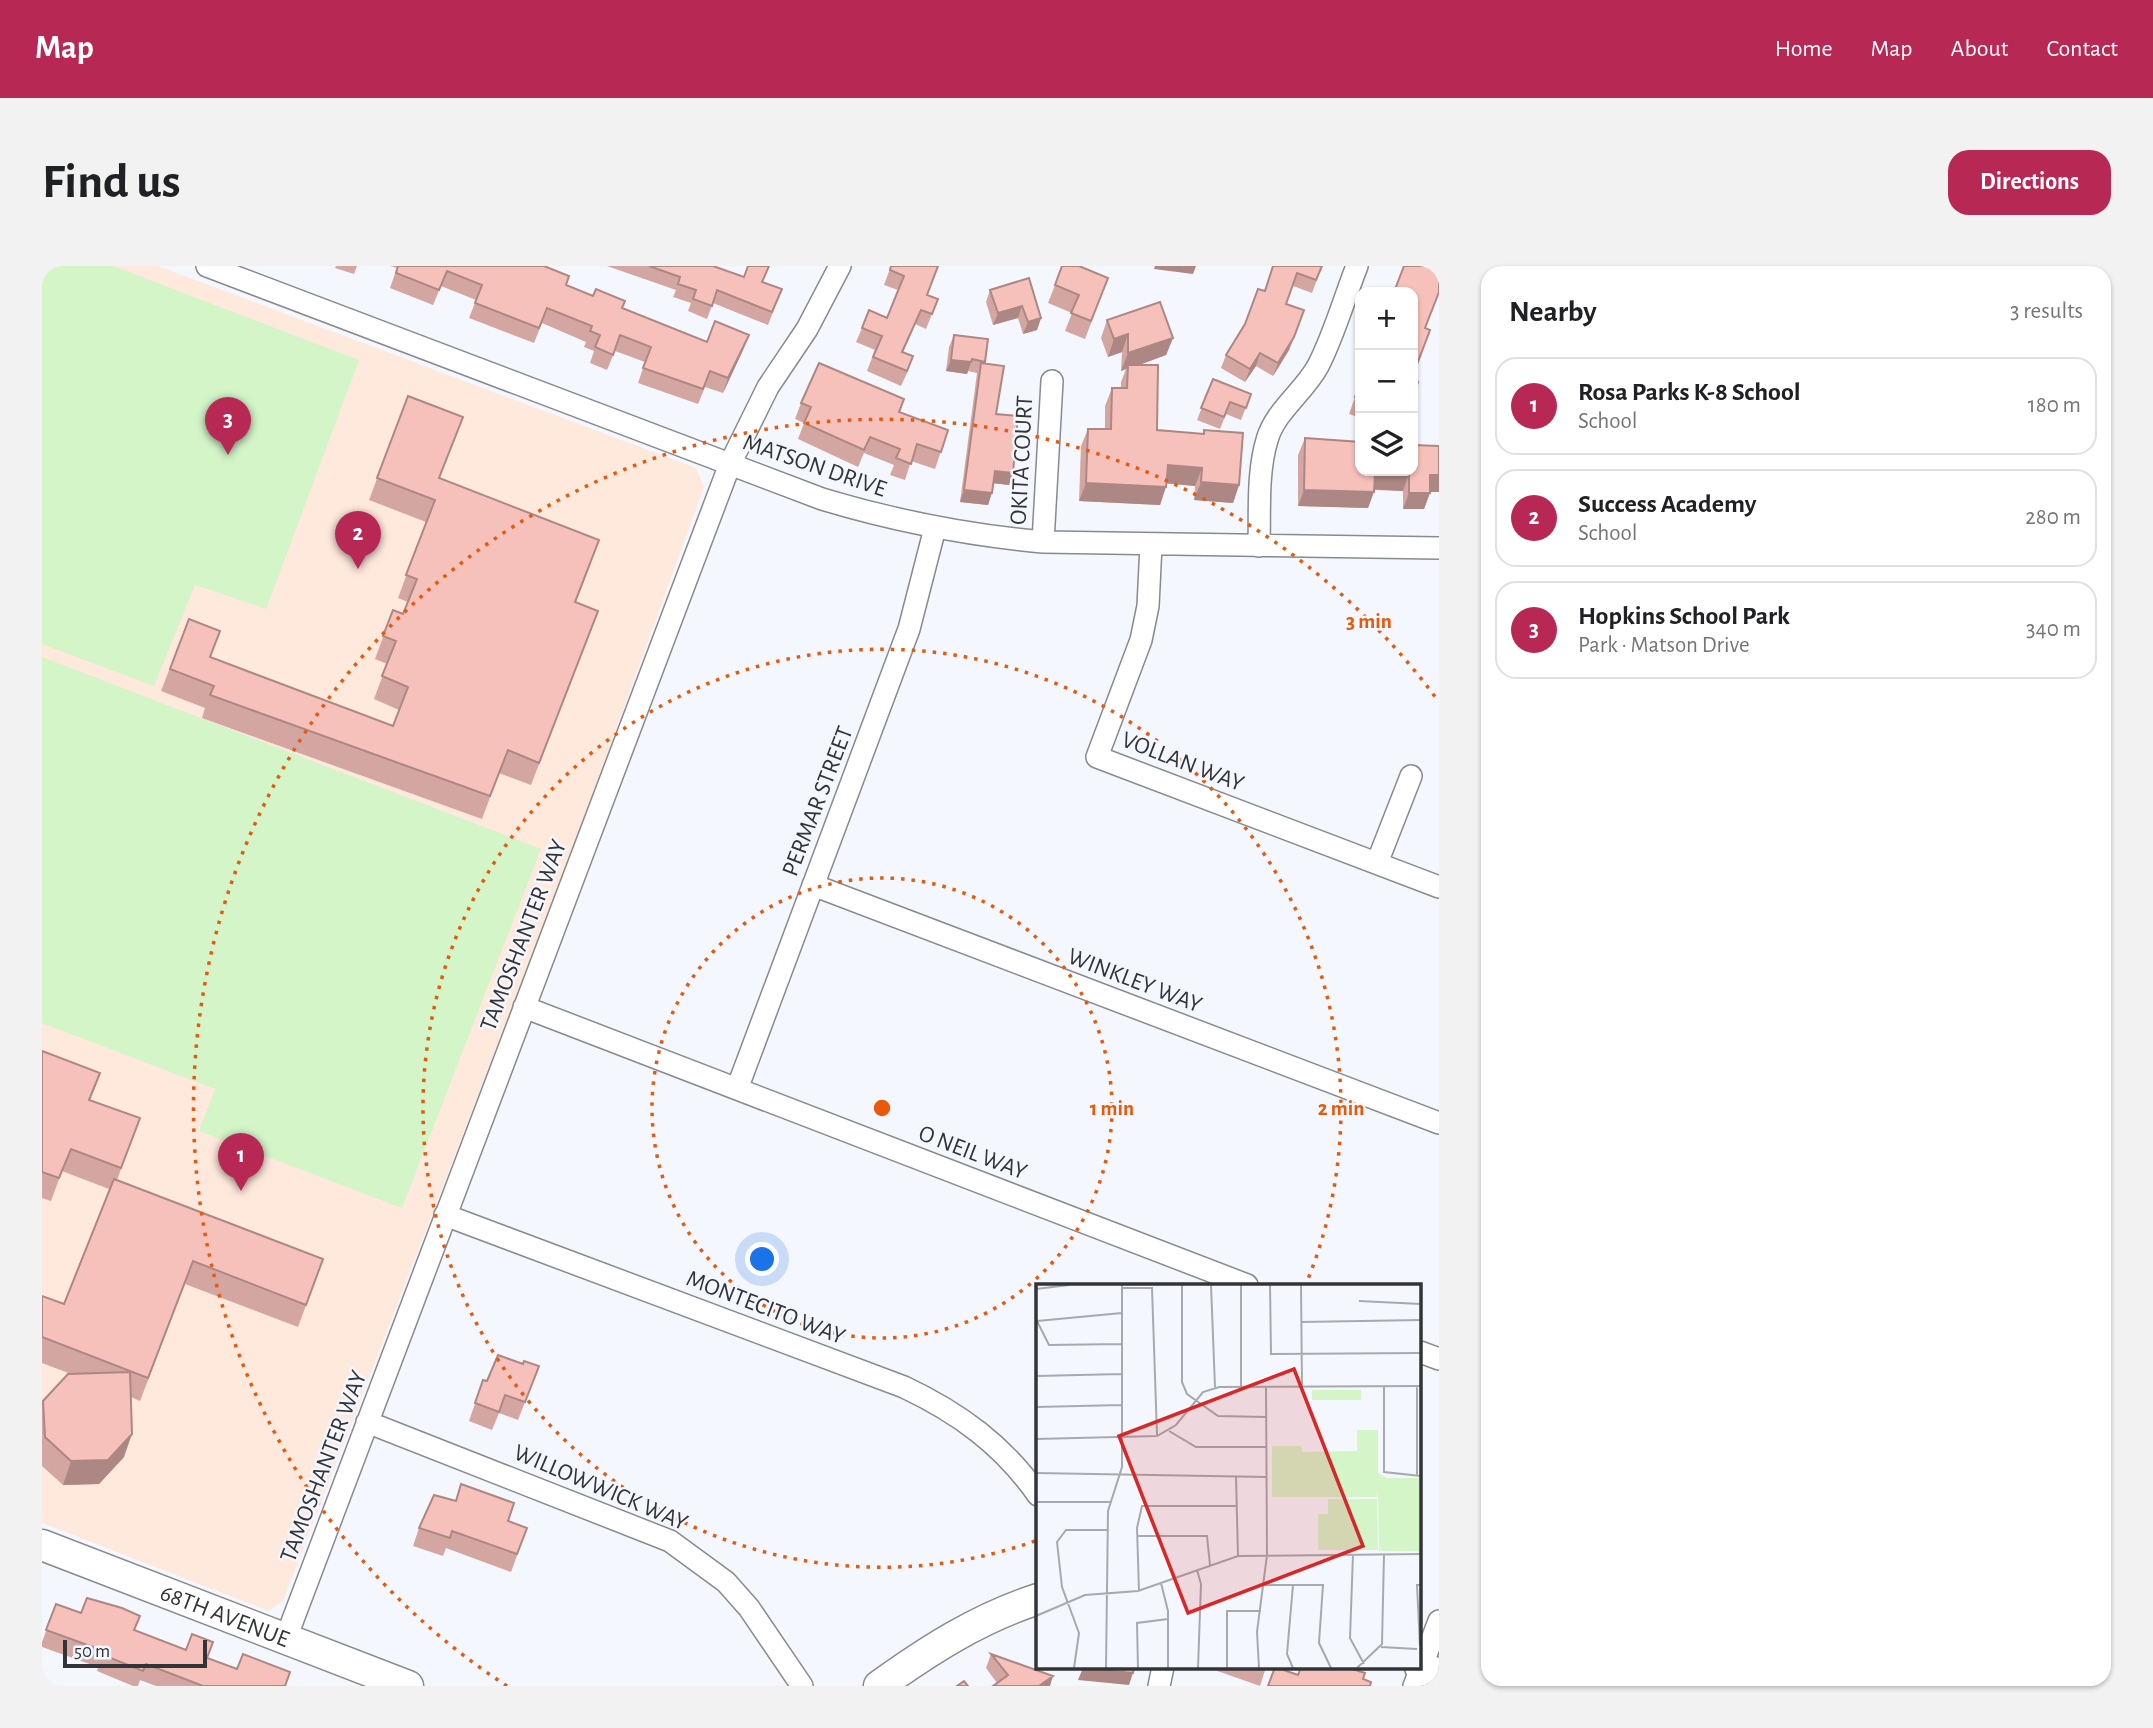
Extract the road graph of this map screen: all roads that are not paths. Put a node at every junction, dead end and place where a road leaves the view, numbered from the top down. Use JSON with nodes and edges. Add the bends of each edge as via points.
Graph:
{"nodes":[{"id":1,"x":208,"y":266,"type":"edge"},
{"id":2,"x":841,"y":266,"type":"edge"},
{"id":3,"x":1357,"y":266,"type":"edge"},
{"id":4,"x":1052,"y":381,"type":"dead end"},
{"id":5,"x":730,"y":464,"type":"junction"},
{"id":6,"x":934,"y":528,"type":"junction"},
{"id":7,"x":1043,"y":542,"type":"junction"},
{"id":8,"x":1151,"y":545,"type":"junction"},
{"id":9,"x":1259,"y":546,"type":"junction"},
{"id":10,"x":1439,"y":548,"type":"edge"},
{"id":11,"x":1411,"y":776,"type":"dead end"},
{"id":12,"x":1377,"y":863,"type":"junction"},
{"id":13,"x":813,"y":885,"type":"junction"},
{"id":14,"x":1439,"y":887,"type":"edge"},
{"id":15,"x":524,"y":1007,"type":"junction"},
{"id":16,"x":737,"y":1089,"type":"junction"},
{"id":17,"x":1439,"y":1124,"type":"edge"},
{"id":18,"x":445,"y":1215,"type":"junction"},
{"id":19,"x":1244,"y":1284,"type":"edge"},
{"id":20,"x":1422,"y":1353,"type":"edge"},
{"id":21,"x":1439,"y":1359,"type":"edge"},
{"id":22,"x":367,"y":1422,"type":"junction"},
{"id":23,"x":1036,"y":1492,"type":"edge"},
{"id":24,"x":42,"y":1545,"type":"edge"},
{"id":25,"x":1036,"y":1600,"type":"edge"},
{"id":26,"x":1439,"y":1620,"type":"edge"},
{"id":27,"x":286,"y":1638,"type":"junction"},
{"id":28,"x":1163,"y":1668,"type":"edge"},
{"id":29,"x":1423,"y":1673,"type":"edge"},
{"id":30,"x":408,"y":1686,"type":"edge"},
{"id":31,"x":802,"y":1686,"type":"edge"},
{"id":32,"x":879,"y":1686,"type":"edge"},
{"id":33,"x":1159,"y":1686,"type":"edge"}],
"edges":[{"from":1,"to":5,"type":"street","name":"MATSON DRIVE"},
{"from":2,"to":5,"type":"street","name":"TAMOSHANTER WAY","via":[[768,387]]},
{"from":3,"to":9,"type":"street","via":[[1318,366],[1267,437]]},
{"from":4,"to":7,"type":"street","name":"OKITA COURT"},
{"from":5,"to":6,"type":"street","name":"MATSON DRIVE","via":[[822,499]]},
{"from":5,"to":15,"type":"street","name":"TAMOSHANTER WAY"},
{"from":6,"to":7,"type":"street","name":"MATSON DRIVE"},
{"from":6,"to":13,"type":"street","name":"PERMAR STREET","via":[[909,629]]},
{"from":7,"to":8,"type":"street","name":"MATSON DRIVE"},
{"from":8,"to":9,"type":"street","name":"MATSON DRIVE"},
{"from":8,"to":12,"type":"street","name":"VOLLAN WAY","via":[[1141,640],[1097,757]]},
{"from":9,"to":10,"type":"street","name":"MATSON DRIVE"},
{"from":11,"to":12,"type":"street"},
{"from":12,"to":14,"type":"street","name":"VOLLAN WAY"},
{"from":13,"to":16,"type":"street","name":"PERMAR STREET"},
{"from":13,"to":17,"type":"street","name":"WINKLEY WAY"},
{"from":15,"to":16,"type":"street","name":"O NEIL WAY"},
{"from":15,"to":18,"type":"street","name":"TAMOSHANTER WAY"},
{"from":16,"to":19,"type":"street","name":"O NEIL WAY"},
{"from":18,"to":22,"type":"street","name":"TAMOSHANTER WAY"},
{"from":18,"to":23,"type":"street","name":"MONTECITO WAY","via":[[904,1387],[938,1403],[994,1443]]},
{"from":20,"to":21,"type":"street"},
{"from":22,"to":27,"type":"street","name":"TAMOSHANTER WAY"},
{"from":22,"to":31,"type":"street","name":"WILLOWWICK WAY","via":[[670,1541],[726,1582],[750,1608]]},
{"from":24,"to":27,"type":"street","name":"68TH AVENUE"},
{"from":25,"to":32,"type":"street","via":[[971,1626]]},
{"from":26,"to":29,"type":"street"},
{"from":27,"to":30,"type":"street","name":"68TH AVENUE"},
{"from":28,"to":33,"type":"street"}]}
